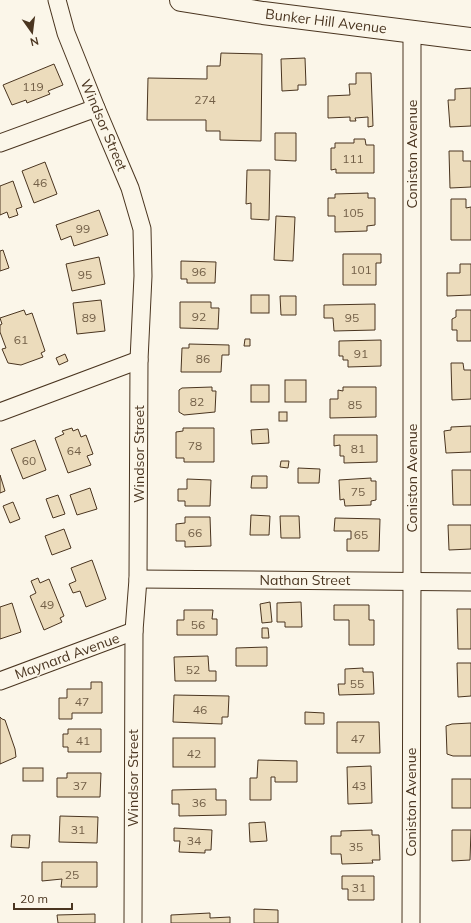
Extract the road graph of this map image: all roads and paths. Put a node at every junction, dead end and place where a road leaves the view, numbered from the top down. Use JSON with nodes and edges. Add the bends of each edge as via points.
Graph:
{"nodes":[{"id":1,"x":57,"y":0,"type":"edge"},
{"id":2,"x":180,"y":0,"type":"edge"},
{"id":3,"x":412,"y":32,"type":"junction"},
{"id":4,"x":471,"y":39,"type":"edge"},
{"id":5,"x":96,"y":108,"type":"junction"},
{"id":6,"x":0,"y":143,"type":"edge"},
{"id":7,"x":139,"y":360,"type":"junction"},
{"id":8,"x":0,"y":412,"type":"edge"},
{"id":9,"x":138,"y":579,"type":"junction"},
{"id":10,"x":412,"y":581,"type":"junction"},
{"id":11,"x":471,"y":582,"type":"edge"},
{"id":12,"x":134,"y":631,"type":"junction"},
{"id":13,"x":0,"y":681,"type":"edge"},
{"id":14,"x":133,"y":923,"type":"edge"},
{"id":15,"x":410,"y":923,"type":"edge"}],
"edges":[{"from":1,"to":5,"type":"street","name":"Windsor Street","via":[[66,33]]},
{"from":2,"to":3,"type":"main road","name":"Bunker Hill Avenue"},
{"from":3,"to":4,"type":"main road","name":"Bunker Hill Avenue"},
{"from":3,"to":10,"type":"street","name":"Coniston Avenue"},
{"from":5,"to":6,"type":"street"},
{"from":5,"to":7,"type":"street","name":"Windsor Street","via":[[130,188],[142,229],[143,276]]},
{"from":7,"to":8,"type":"street"},
{"from":7,"to":9,"type":"street","name":"Windsor Street"},
{"from":9,"to":10,"type":"street","name":"Nathan Street"},
{"from":9,"to":12,"type":"street","name":"Windsor Street"},
{"from":10,"to":11,"type":"street","name":"Nathan Street"},
{"from":10,"to":15,"type":"street","name":"Coniston Avenue"},
{"from":12,"to":13,"type":"street","name":"Maynard Avenue"},
{"from":12,"to":14,"type":"street","name":"Windsor Street"}]}
